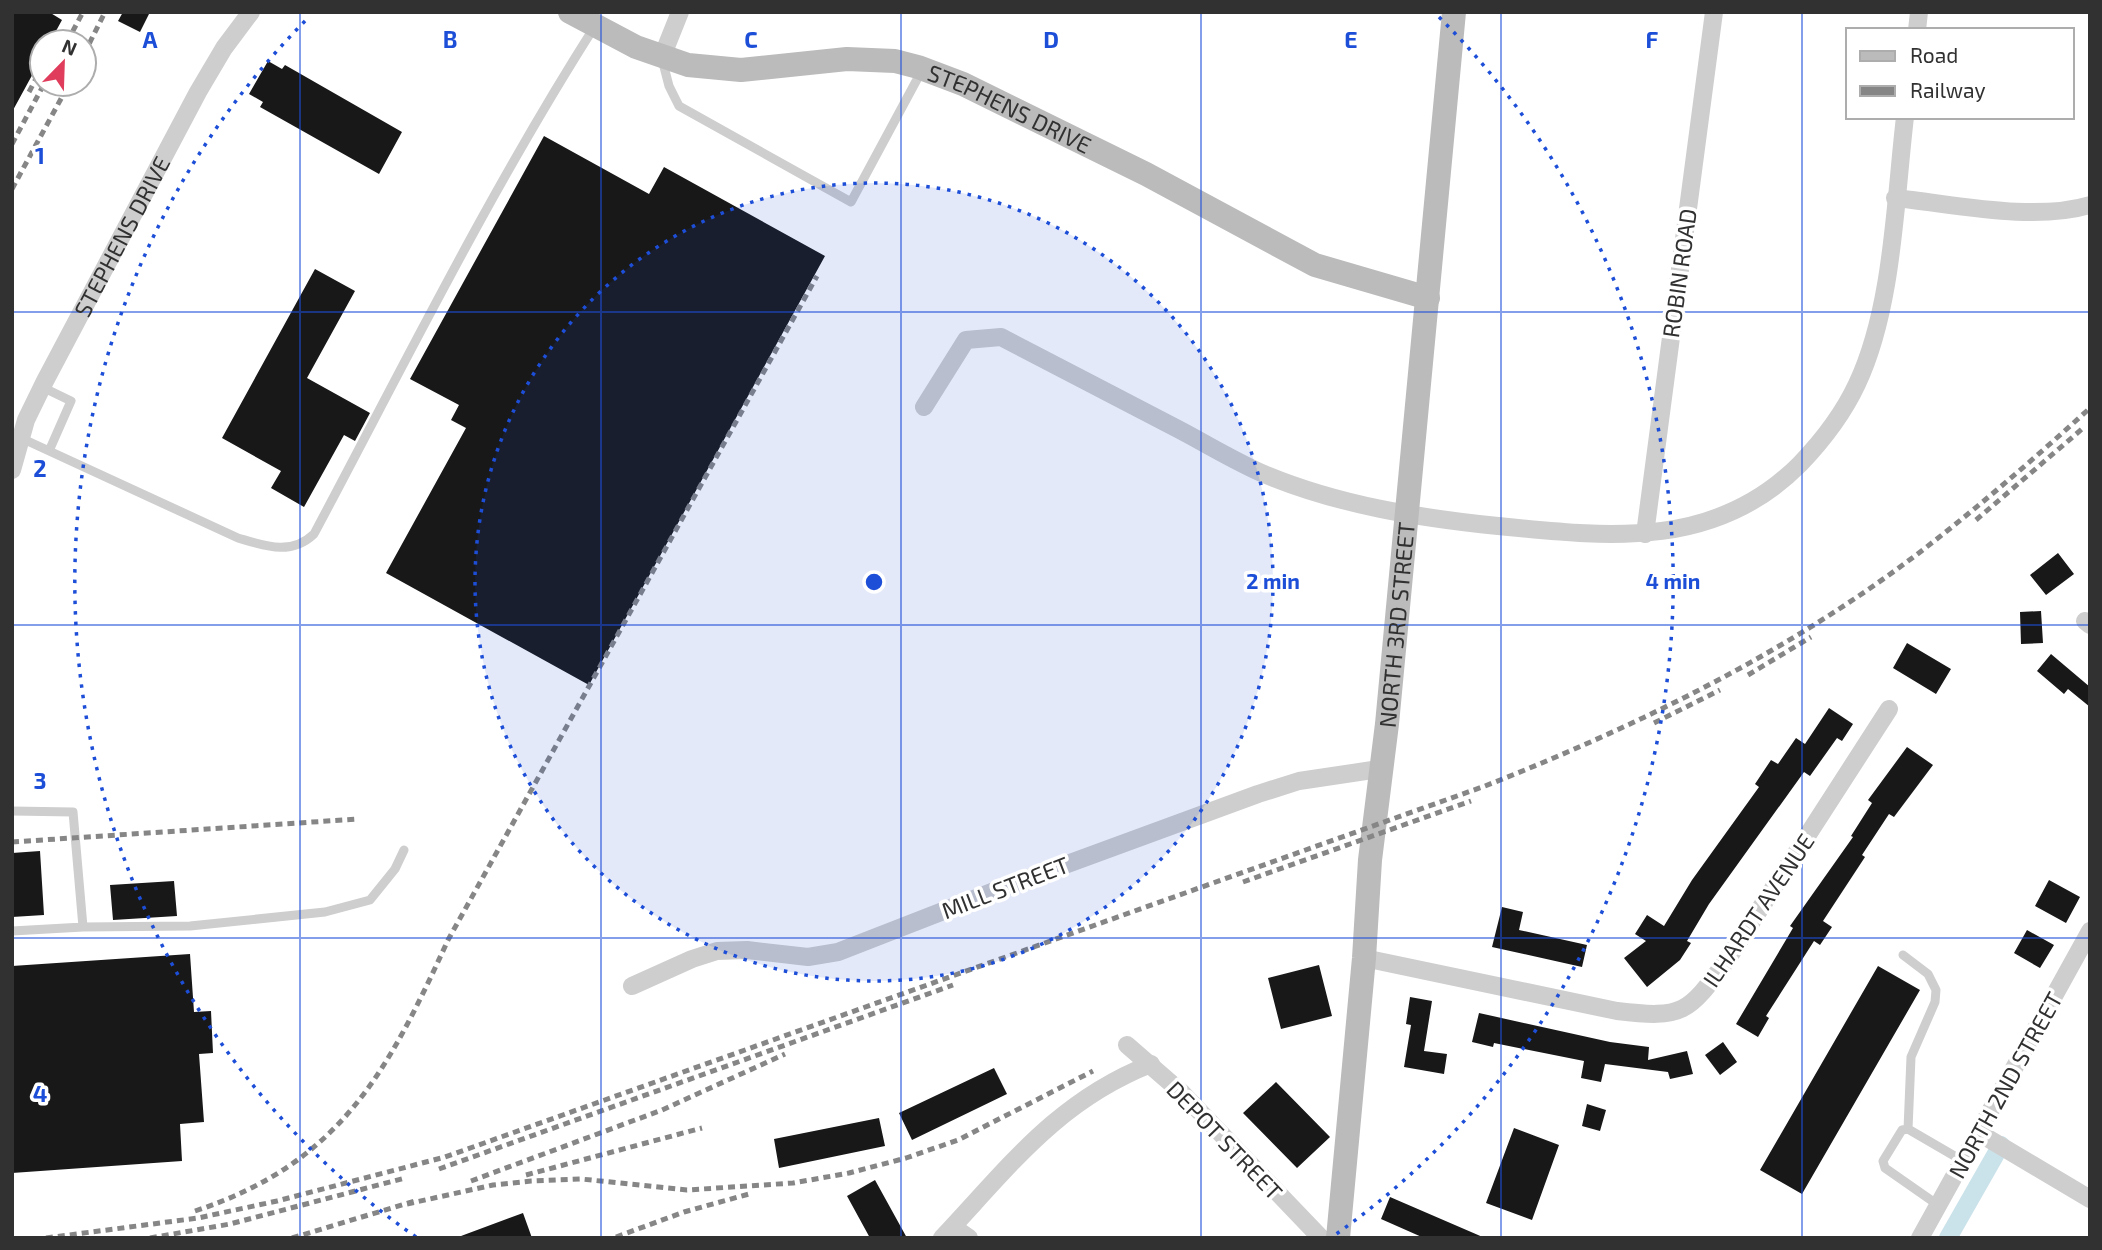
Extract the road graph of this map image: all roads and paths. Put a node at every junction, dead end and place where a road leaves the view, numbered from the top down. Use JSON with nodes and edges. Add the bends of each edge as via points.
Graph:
{"nodes":[{"id":1,"x":251,"y":12,"type":"edge"},
{"id":2,"x":570,"y":12,"type":"edge"},
{"id":3,"x":680,"y":12,"type":"edge"},
{"id":4,"x":1454,"y":12,"type":"edge"},
{"id":5,"x":1714,"y":12,"type":"edge"},
{"id":6,"x":595,"y":26,"type":"junction"},
{"id":7,"x":662,"y":57,"type":"junction"},
{"id":8,"x":923,"y":69,"type":"junction"},
{"id":9,"x":1905,"y":119,"type":"edge"},
{"id":10,"x":1895,"y":198,"type":"junction"},
{"id":11,"x":2090,"y":205,"type":"edge"},
{"id":12,"x":1428,"y":298,"type":"junction"},
{"id":13,"x":42,"y":387,"type":"junction"},
{"id":14,"x":924,"y":407,"type":"dead end"},
{"id":15,"x":21,"y":438,"type":"junction"},
{"id":16,"x":49,"y":451,"type":"junction"},
{"id":17,"x":12,"y":470,"type":"edge"},
{"id":18,"x":1408,"y":515,"type":"junction"},
{"id":19,"x":1645,"y":534,"type":"junction"},
{"id":20,"x":1889,"y":709,"type":"dead end"},
{"id":21,"x":1378,"y":781,"type":"junction"},
{"id":22,"x":12,"y":811,"type":"edge"},
{"id":23,"x":404,"y":850,"type":"dead end"},
{"id":24,"x":83,"y":927,"type":"junction"},
{"id":25,"x":12,"y":931,"type":"edge"},
{"id":26,"x":2090,"y":931,"type":"edge"},
{"id":27,"x":1903,"y":955,"type":"dead end"},
{"id":28,"x":1364,"y":958,"type":"junction"},
{"id":29,"x":632,"y":986,"type":"dead end"},
{"id":30,"x":1127,"y":1045,"type":"dead end"},
{"id":31,"x":1151,"y":1064,"type":"junction"},
{"id":32,"x":1908,"y":1129,"type":"junction"},
{"id":33,"x":1979,"y":1133,"type":"junction"},
{"id":34,"x":1963,"y":1161,"type":"junction"},
{"id":35,"x":2090,"y":1199,"type":"edge"},
{"id":36,"x":1938,"y":1205,"type":"junction"},
{"id":37,"x":947,"y":1232,"type":"edge"},
{"id":38,"x":970,"y":1238,"type":"edge"},
{"id":39,"x":1321,"y":1238,"type":"edge"},
{"id":40,"x":1338,"y":1238,"type":"edge"},
{"id":41,"x":1920,"y":1238,"type":"edge"}],
"edges":[{"from":1,"to":13,"type":"street","name":"STEPHENS DRIVE","via":[[198,92]]},
{"from":2,"to":6,"type":"main road","name":"STEPHENS DRIVE"},
{"from":3,"to":7,"type":"street"},
{"from":4,"to":12,"type":"main road","name":"NORTH 3RD STREET"},
{"from":5,"to":19,"type":"street","name":"ROBIN ROAD"},
{"from":6,"to":7,"type":"main road","name":"STEPHENS DRIVE"},
{"from":6,"to":16,"type":"lane","via":[[406,357],[314,534],[305,542],[274,548],[238,538]]},
{"from":7,"to":8,"type":"main road","name":"STEPHENS DRIVE","via":[[714,69],[847,59],[894,61]]},
{"from":7,"to":8,"type":"lane","via":[[680,106],[851,202]]},
{"from":8,"to":12,"type":"main road","name":"STEPHENS DRIVE","via":[[1146,174],[1315,265]]},
{"from":9,"to":10,"type":"street"},
{"from":10,"to":11,"type":"street","via":[[2023,211]]},
{"from":10,"to":19,"type":"street","via":[[1874,341],[1857,385],[1832,427],[1786,478],[1752,503],[1697,526]]},
{"from":12,"to":18,"type":"main road","name":"NORTH 3RD STREET"},
{"from":13,"to":15,"type":"street","name":"STEPHENS DRIVE"},
{"from":13,"to":16,"type":"lane","via":[[71,401]]},
{"from":14,"to":18,"type":"street","via":[[966,340],[1001,337],[1264,474]]},
{"from":15,"to":16,"type":"lane"},
{"from":15,"to":17,"type":"street","name":"STEPHENS DRIVE"},
{"from":18,"to":19,"type":"street","via":[[1564,533]]},
{"from":18,"to":21,"type":"main road","name":"NORTH 3RD STREET"},
{"from":20,"to":28,"type":"street","name":"ILHARDT AVENUE","via":[[1727,960],[1700,997],[1679,1012],[1657,1016],[1617,1012]]},
{"from":21,"to":28,"type":"main road","name":"NORTH 3RD STREET"},
{"from":21,"to":29,"type":"street","name":"MILL STREET","via":[[1298,782],[1258,794],[838,952],[808,957],[717,951]]},
{"from":22,"to":24,"type":"lane","via":[[73,812]]},
{"from":23,"to":24,"type":"lane","via":[[370,900],[326,912],[190,926]]},
{"from":24,"to":25,"type":"lane"},
{"from":26,"to":33,"type":"street","name":"NORTH 2ND STREET"},
{"from":27,"to":32,"type":"lane","via":[[1928,974],[1936,990],[1911,1057]]},
{"from":28,"to":40,"type":"main road","name":"NORTH 3RD STREET"},
{"from":30,"to":31,"type":"street","name":"DEPOT STREET"},
{"from":31,"to":37,"type":"street","via":[[1066,1110],[1021,1151]]},
{"from":31,"to":39,"type":"street","name":"DEPOT STREET"},
{"from":32,"to":34,"type":"lane"},
{"from":32,"to":36,"type":"lane","via":[[1892,1144],[1883,1161],[1885,1168]]},
{"from":33,"to":34,"type":"street","name":"NORTH 2ND STREET"},
{"from":33,"to":35,"type":"street"},
{"from":34,"to":36,"type":"street","name":"NORTH 2ND STREET"},
{"from":36,"to":41,"type":"street","name":"NORTH 2ND STREET"},
{"from":37,"to":38,"type":"street"}]}
